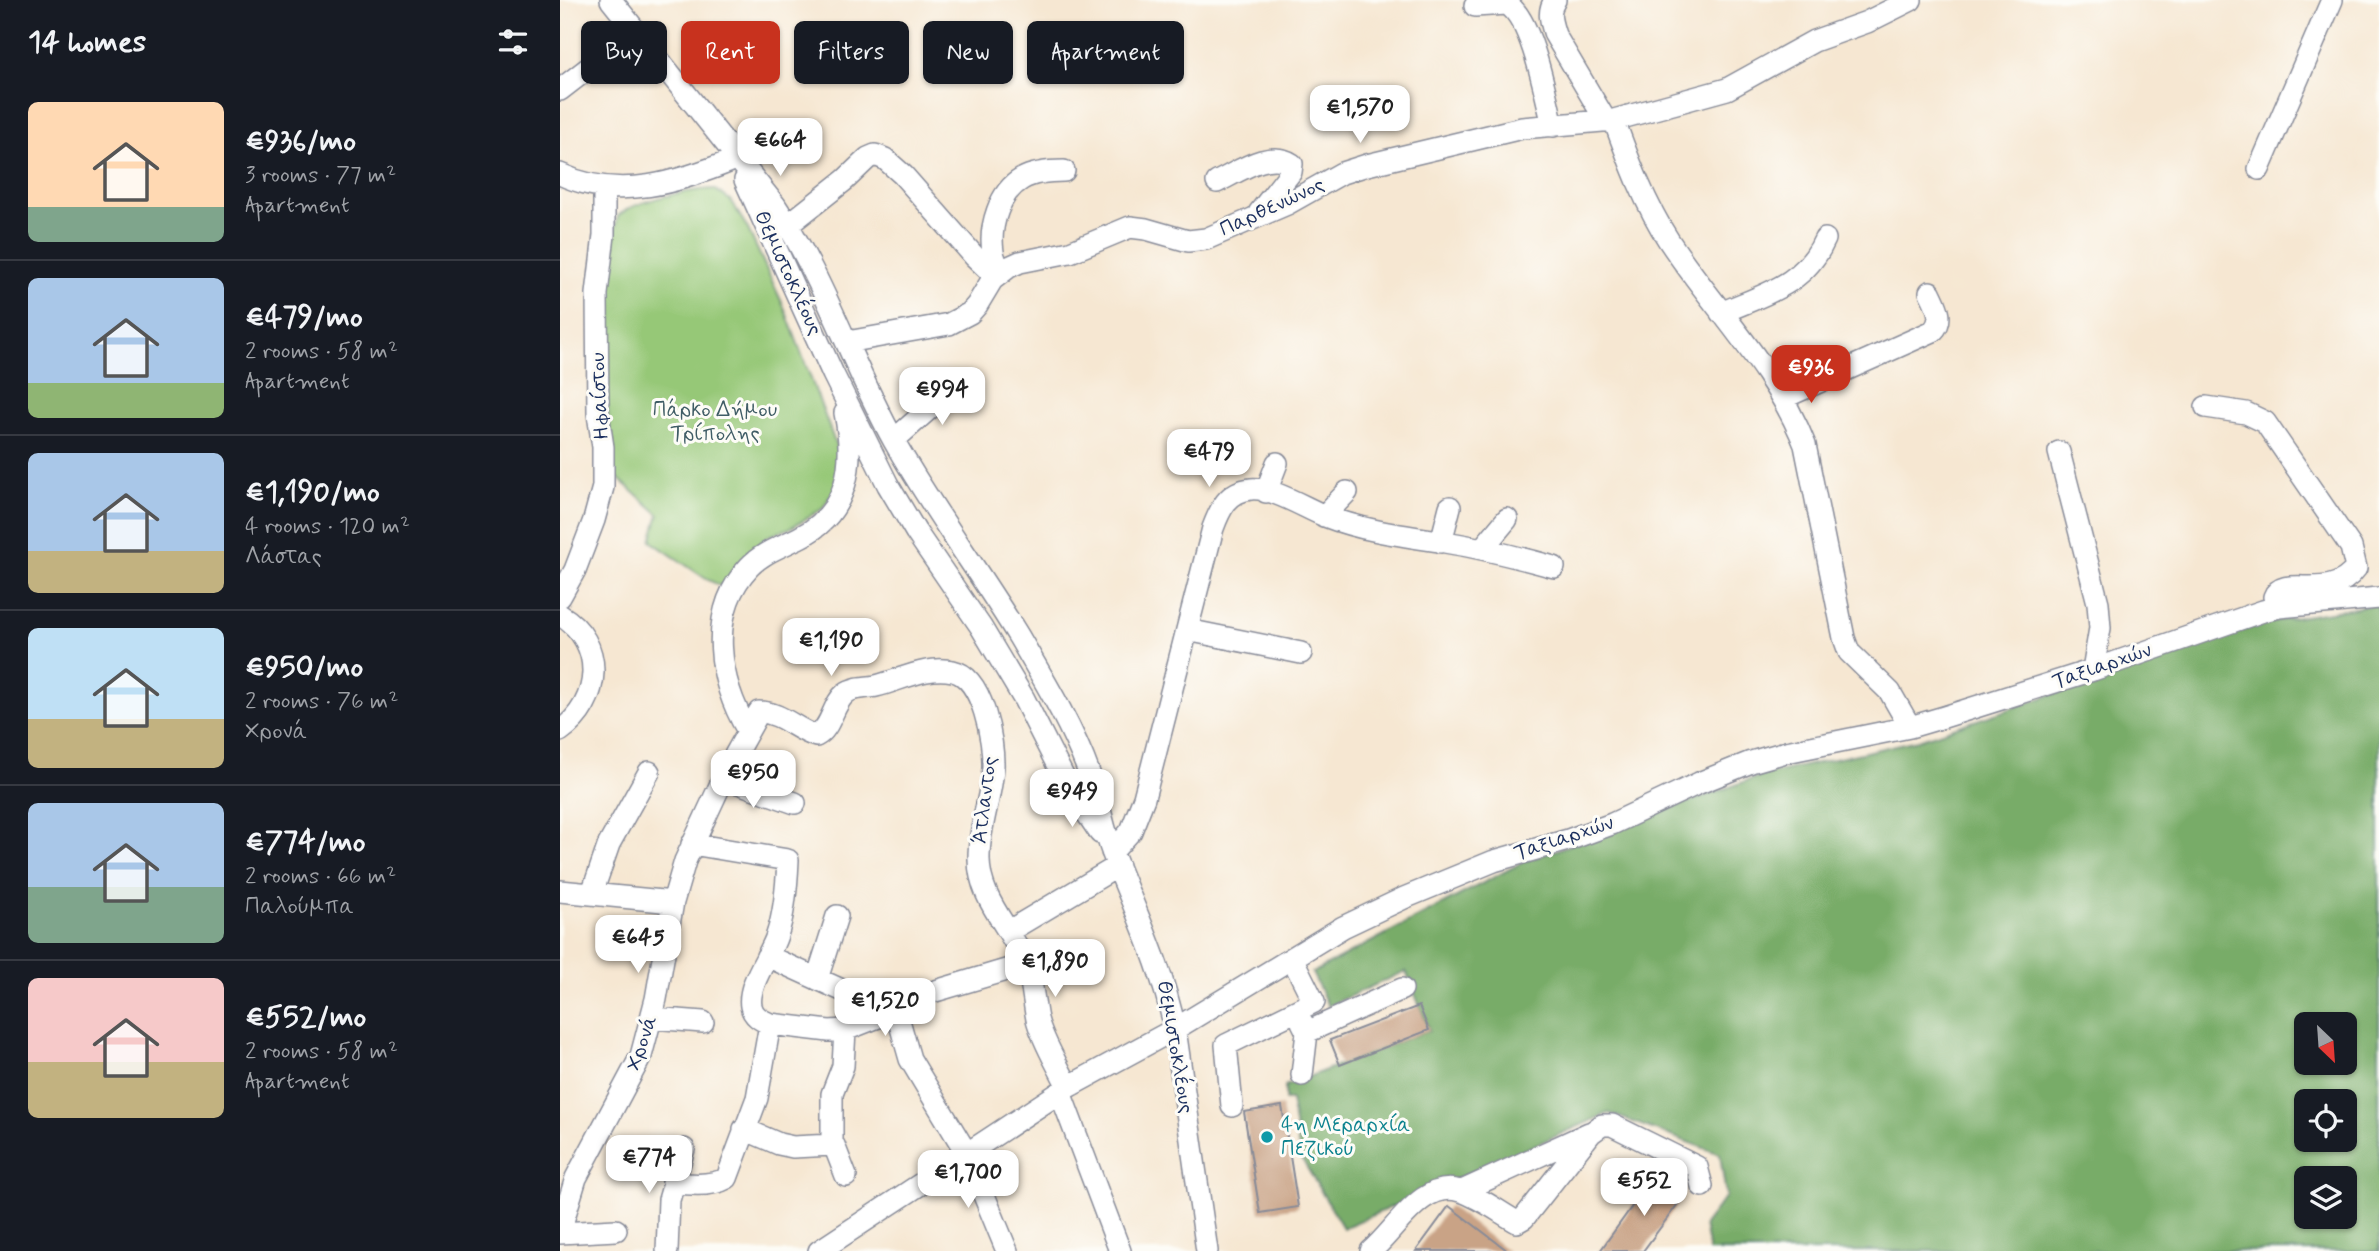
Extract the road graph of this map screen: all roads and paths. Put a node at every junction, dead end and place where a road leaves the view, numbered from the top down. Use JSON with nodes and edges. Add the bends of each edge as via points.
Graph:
{"nodes":[{"id":1,"x":611,"y":0,"type":"edge"},
{"id":2,"x":1555,"y":0,"type":"edge"},
{"id":3,"x":1911,"y":0,"type":"edge"},
{"id":4,"x":2332,"y":0,"type":"edge"},
{"id":5,"x":1475,"y":6,"type":"dead end"},
{"id":6,"x":627,"y":21,"type":"edge"},
{"id":7,"x":667,"y":72,"type":"edge"},
{"id":8,"x":581,"y":74,"type":"edge"},
{"id":9,"x":560,"y":90,"type":"edge"},
{"id":10,"x":1610,"y":120,"type":"junction"},
{"id":11,"x":1553,"y":126,"type":"junction"},
{"id":12,"x":736,"y":159,"type":"junction"},
{"id":13,"x":2259,"y":169,"type":"dead end"},
{"id":14,"x":1064,"y":171,"type":"dead end"},
{"id":15,"x":560,"y":174,"type":"edge"},
{"id":16,"x":1217,"y":181,"type":"dead end"},
{"id":17,"x":604,"y":188,"type":"junction"},
{"id":18,"x":1255,"y":218,"type":"junction"},
{"id":19,"x":788,"y":225,"type":"junction"},
{"id":20,"x":1825,"y":239,"type":"dead end"},
{"id":21,"x":998,"y":275,"type":"junction"},
{"id":22,"x":1930,"y":292,"type":"dead end"},
{"id":23,"x":1721,"y":313,"type":"junction"},
{"id":24,"x":847,"y":342,"type":"junction"},
{"id":25,"x":834,"y":374,"type":"junction"},
{"id":26,"x":950,"y":382,"type":"dead end"},
{"id":27,"x":1783,"y":398,"type":"junction"},
{"id":28,"x":2206,"y":407,"type":"dead end"},
{"id":29,"x":894,"y":440,"type":"junction"},
{"id":30,"x":2059,"y":452,"type":"dead end"},
{"id":31,"x":1277,"y":463,"type":"dead end"},
{"id":32,"x":1266,"y":492,"type":"junction"},
{"id":33,"x":1348,"y":492,"type":"dead end"},
{"id":34,"x":1450,"y":507,"type":"dead end"},
{"id":35,"x":1324,"y":516,"type":"junction"},
{"id":36,"x":1507,"y":519,"type":"dead end"},
{"id":37,"x":1441,"y":541,"type":"junction"},
{"id":38,"x":1482,"y":549,"type":"junction"},
{"id":39,"x":1554,"y":567,"type":"dead end"},
{"id":40,"x":560,"y":597,"type":"edge"},
{"id":41,"x":2379,"y":598,"type":"edge"},
{"id":42,"x":2279,"y":607,"type":"junction"},
{"id":43,"x":560,"y":615,"type":"edge"},
{"id":44,"x":1187,"y":630,"type":"junction"},
{"id":45,"x":1301,"y":653,"type":"dead end"},
{"id":46,"x":2093,"y":670,"type":"junction"},
{"id":47,"x":1910,"y":727,"type":"junction"},
{"id":48,"x":560,"y":731,"type":"edge"},
{"id":49,"x":748,"y":731,"type":"junction"},
{"id":50,"x":649,"y":772,"type":"dead end"},
{"id":51,"x":724,"y":778,"type":"junction"},
{"id":52,"x":795,"y":803,"type":"dead end"},
{"id":53,"x":692,"y":844,"type":"junction"},
{"id":54,"x":1115,"y":859,"type":"junction"},
{"id":55,"x":560,"y":891,"type":"edge"},
{"id":56,"x":592,"y":893,"type":"junction"},
{"id":57,"x":673,"y":902,"type":"junction"},
{"id":58,"x":837,"y":916,"type":"dead end"},
{"id":59,"x":1009,"y":931,"type":"junction"},
{"id":60,"x":767,"y":956,"type":"junction"},
{"id":61,"x":1292,"y":958,"type":"junction"},
{"id":62,"x":1026,"y":964,"type":"junction"},
{"id":63,"x":817,"y":979,"type":"junction"},
{"id":64,"x":1402,"y":989,"type":"dead end"},
{"id":65,"x":896,"y":1010,"type":"junction"},
{"id":66,"x":1297,"y":1010,"type":"junction"},
{"id":67,"x":652,"y":1018,"type":"junction"},
{"id":68,"x":761,"y":1018,"type":"junction"},
{"id":69,"x":704,"y":1022,"type":"dead end"},
{"id":70,"x":1175,"y":1028,"type":"junction"},
{"id":71,"x":845,"y":1030,"type":"junction"},
{"id":72,"x":1307,"y":1032,"type":"junction"},
{"id":73,"x":1302,"y":1075,"type":"dead end"},
{"id":74,"x":1064,"y":1089,"type":"junction"},
{"id":75,"x":1232,"y":1106,"type":"dead end"},
{"id":76,"x":744,"y":1129,"type":"junction"},
{"id":77,"x":1591,"y":1133,"type":"junction"},
{"id":78,"x":832,"y":1144,"type":"junction"},
{"id":79,"x":684,"y":1149,"type":"dead end"},
{"id":80,"x":967,"y":1153,"type":"junction"},
{"id":81,"x":846,"y":1176,"type":"dead end"},
{"id":82,"x":673,"y":1182,"type":"junction"},
{"id":83,"x":1702,"y":1186,"type":"dead end"},
{"id":84,"x":1462,"y":1191,"type":"junction"},
{"id":85,"x":563,"y":1208,"type":"edge"},
{"id":86,"x":616,"y":1230,"type":"dead end"},
{"id":87,"x":560,"y":1232,"type":"edge"},
{"id":88,"x":822,"y":1250,"type":"edge"},
{"id":89,"x":667,"y":1251,"type":"edge"},
{"id":90,"x":1007,"y":1251,"type":"edge"},
{"id":91,"x":1120,"y":1251,"type":"edge"},
{"id":92,"x":1207,"y":1251,"type":"edge"},
{"id":93,"x":1371,"y":1251,"type":"edge"}],
"edges":[{"from":1,"to":6,"type":"street"},
{"from":2,"to":10,"type":"street","via":[[1550,20],[1555,35]]},
{"from":3,"to":10,"type":"street","name":"Παρθενώνος","via":[[1814,41],[1734,86]]},
{"from":4,"to":13,"type":"street"},
{"from":5,"to":11,"type":"street","via":[[1507,4],[1517,12],[1537,63]]},
{"from":7,"to":12,"type":"street"},
{"from":8,"to":9,"type":"street"},
{"from":10,"to":11,"type":"street","name":"Παρθενώνος"},
{"from":10,"to":23,"type":"street","via":[[1660,226]]},
{"from":11,"to":18,"type":"street","name":"Παρθενώνος","via":[[1522,128],[1353,169]]},
{"from":12,"to":17,"type":"street","via":[[664,184]]},
{"from":12,"to":19,"type":"street","name":"Θεμιστοκλέους"},
{"from":12,"to":25,"type":"street","name":"Θεμιστοκλέους"},
{"from":14,"to":21,"type":"street","via":[[1033,175],[1010,188],[996,216],[992,240]]},
{"from":15,"to":17,"type":"street"},
{"from":16,"to":18,"type":"street","via":[[1269,159],[1292,164],[1291,172]]},
{"from":17,"to":40,"type":"street","name":"Ηφαίστου","via":[[597,294],[603,487],[575,570]]},
{"from":18,"to":21,"type":"street","name":"Παρθενώνος","via":[[1194,241],[1130,227],[1070,252],[1020,262]]},
{"from":19,"to":21,"type":"street","via":[[875,155],[903,175],[975,257]]},
{"from":19,"to":24,"type":"street","name":"Θεμιστοκλέους"},
{"from":20,"to":23,"type":"street","via":[[1814,260],[1795,279]]},
{"from":21,"to":24,"type":"street","via":[[960,320]]},
{"from":22,"to":27,"type":"street","via":[[1940,318],[1933,331]]},
{"from":23,"to":27,"type":"street"},
{"from":24,"to":29,"type":"street","name":"Θεμιστοκλέους"},
{"from":25,"to":49,"type":"street","via":[[850,448],[847,483],[828,516],[815,528],[749,567],[726,611],[724,676]]},
{"from":25,"to":54,"type":"street","name":"Θεμιστοκλέους","via":[[888,485],[981,627],[1067,784]]},
{"from":26,"to":29,"type":"street","via":[[939,401]]},
{"from":27,"to":47,"type":"street","via":[[1805,445],[1849,652],[1890,692]]},
{"from":28,"to":42,"type":"street","via":[[2246,413],[2265,422],[2355,557],[2351,575],[2334,585],[2276,590]]},
{"from":29,"to":54,"type":"street","name":"Θεμιστοκλέους","via":[[1047,688],[1089,773]]},
{"from":30,"to":46,"type":"street","via":[[2098,603],[2100,628]]},
{"from":31,"to":32,"type":"street"},
{"from":32,"to":35,"type":"street"},
{"from":32,"to":44,"type":"street","via":[[1238,491],[1220,509]]},
{"from":33,"to":35,"type":"street"},
{"from":34,"to":37,"type":"street"},
{"from":35,"to":37,"type":"street"},
{"from":36,"to":38,"type":"street"},
{"from":37,"to":38,"type":"street"},
{"from":38,"to":39,"type":"street"},
{"from":41,"to":42,"type":"street","name":"Ταξιαρχών"},
{"from":42,"to":46,"type":"street","name":"Ταξιαρχών"},
{"from":43,"to":48,"type":"street","via":[[582,634],[594,671],[584,708]]},
{"from":44,"to":45,"type":"street"},
{"from":44,"to":54,"type":"street","via":[[1144,798]]},
{"from":46,"to":47,"type":"street","name":"Ταξιαρχών"},
{"from":47,"to":61,"type":"street","name":"Ταξιαρχών","via":[[1786,752],[1729,770],[1612,824],[1509,856],[1410,895]]},
{"from":49,"to":51,"type":"street","name":"Χρονά"},
{"from":49,"to":59,"type":"street","name":"Άτλαντος","via":[[757,713],[763,711],[817,735],[848,691],[922,672],[959,672],[979,696],[991,740],[992,770],[979,859],[988,900]]},
{"from":50,"to":56,"type":"street","via":[[609,844]]},
{"from":51,"to":52,"type":"street"},
{"from":51,"to":53,"type":"street","name":"Χρονά"},
{"from":53,"to":57,"type":"street","name":"Χρονά"},
{"from":53,"to":60,"type":"street","via":[[788,860],[777,937]]},
{"from":54,"to":59,"type":"street"},
{"from":54,"to":70,"type":"street","name":"Θεμιστοκλέους","via":[[1160,969]]},
{"from":55,"to":56,"type":"street"},
{"from":56,"to":57,"type":"street"},
{"from":57,"to":67,"type":"street","name":"Χρονά"},
{"from":58,"to":63,"type":"street"},
{"from":59,"to":62,"type":"street","name":"Άτλαντος"},
{"from":60,"to":63,"type":"street"},
{"from":60,"to":68,"type":"street","via":[[751,996],[751,1005]]},
{"from":61,"to":66,"type":"street","via":[[1314,1002]]},
{"from":61,"to":70,"type":"street","name":"Ταξιαρχών"},
{"from":62,"to":65,"type":"street","via":[[922,995]]},
{"from":62,"to":74,"type":"street","name":"Άτλαντος","via":[[1038,1021]]},
{"from":63,"to":65,"type":"street"},
{"from":64,"to":72,"type":"street"},
{"from":65,"to":71,"type":"street"},
{"from":65,"to":80,"type":"street","via":[[910,1059]]},
{"from":66,"to":72,"type":"street"},
{"from":66,"to":75,"type":"street","via":[[1226,1045]]},
{"from":67,"to":69,"type":"street"},
{"from":67,"to":85,"type":"street","name":"Χρονά","via":[[638,1063]]},
{"from":68,"to":71,"type":"street"},
{"from":68,"to":76,"type":"street","via":[[757,1098]]},
{"from":70,"to":74,"type":"street","name":"Ταξιαρχών"},
{"from":70,"to":92,"type":"street","name":"Θεμιστοκλέους"},
{"from":71,"to":78,"type":"street","via":[[843,1066],[832,1094]]},
{"from":72,"to":73,"type":"street"},
{"from":74,"to":80,"type":"street","name":"Ταξιαρχών"},
{"from":74,"to":91,"type":"street","name":"Άτλαντος"},
{"from":76,"to":78,"type":"street","via":[[793,1147]]},
{"from":76,"to":82,"type":"street","via":[[727,1178],[705,1184]]},
{"from":77,"to":83,"type":"street","via":[[1602,1125],[1612,1125],[1697,1167]]},
{"from":77,"to":84,"type":"street"},
{"from":77,"to":84,"type":"street","via":[[1517,1222]]},
{"from":78,"to":81,"type":"street"},
{"from":79,"to":82,"type":"street"},
{"from":80,"to":88,"type":"street","name":"Ταξιαρχών"},
{"from":80,"to":90,"type":"street"},
{"from":82,"to":89,"type":"street"},
{"from":84,"to":93,"type":"street","via":[[1430,1192]]},
{"from":85,"to":87,"type":"street","name":"Χρονά"},
{"from":86,"to":87,"type":"street"}]}
